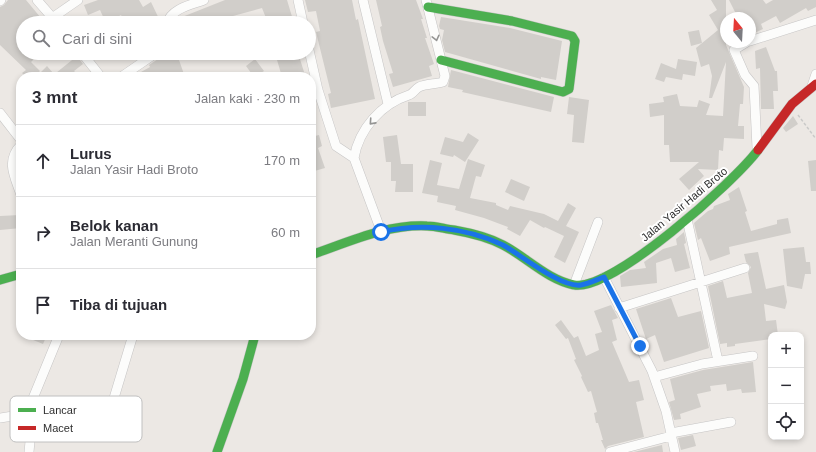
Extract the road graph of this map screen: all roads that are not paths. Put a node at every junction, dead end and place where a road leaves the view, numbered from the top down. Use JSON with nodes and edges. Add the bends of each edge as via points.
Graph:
{"nodes":[{"id":1,"x":37,"y":0,"type":"edge"},
{"id":2,"x":78,"y":0,"type":"edge"},
{"id":3,"x":204,"y":0,"type":"edge"},
{"id":4,"x":298,"y":0,"type":"edge"},
{"id":5,"x":363,"y":0,"type":"edge"},
{"id":6,"x":189,"y":3,"type":"edge"},
{"id":7,"x":427,"y":3,"type":"edge"},
{"id":8,"x":51,"y":16,"type":"edge"},
{"id":9,"x":60,"y":16,"type":"edge"},
{"id":10,"x":170,"y":16,"type":"edge"},
{"id":11,"x":301,"y":16,"type":"edge"},
{"id":12,"x":816,"y":20,"type":"edge"},
{"id":13,"x":756,"y":39,"type":"edge"},
{"id":14,"x":737,"y":48,"type":"edge"},
{"id":15,"x":88,"y":60,"type":"edge"},
{"id":16,"x":146,"y":60,"type":"edge"},
{"id":17,"x":311,"y":60,"type":"edge"},
{"id":18,"x":441,"y":60,"type":"junction"},
{"id":19,"x":97,"y":72,"type":"edge"},
{"id":20,"x":128,"y":72,"type":"edge"},
{"id":21,"x":314,"y":72,"type":"edge"},
{"id":22,"x":816,"y":74,"type":"edge"},
{"id":23,"x":316,"y":81,"type":"edge"},
{"id":24,"x":814,"y":85,"type":"edge"},
{"id":25,"x":388,"y":104,"type":"junction"},
{"id":26,"x":0,"y":113,"type":"edge"},
{"id":27,"x":16,"y":134,"type":"edge"},
{"id":28,"x":757,"y":148,"type":"junction"},
{"id":29,"x":16,"y":150,"type":"edge"},
{"id":30,"x":354,"y":158,"type":"junction"},
{"id":31,"x":16,"y":180,"type":"edge"},
{"id":32,"x":687,"y":219,"type":"junction"},
{"id":33,"x":598,"y":222,"type":"dead end"},
{"id":34,"x":381,"y":232,"type":"junction"},
{"id":35,"x":316,"y":253,"type":"edge"},
{"id":36,"x":745,"y":268,"type":"dead end"},
{"id":37,"x":16,"y":275,"type":"edge"},
{"id":38,"x":604,"y":277,"type":"junction"},
{"id":39,"x":0,"y":280,"type":"edge"},
{"id":40,"x":700,"y":281,"type":"junction"},
{"id":41,"x":574,"y":285,"type":"junction"},
{"id":42,"x":619,"y":308,"type":"junction"},
{"id":43,"x":57,"y":340,"type":"edge"},
{"id":44,"x":131,"y":340,"type":"edge"},
{"id":45,"x":254,"y":340,"type":"edge"},
{"id":46,"x":753,"y":356,"type":"dead end"},
{"id":47,"x":718,"y":361,"type":"junction"},
{"id":48,"x":654,"y":377,"type":"junction"},
{"id":49,"x":36,"y":396,"type":"edge"},
{"id":50,"x":115,"y":396,"type":"edge"},
{"id":51,"x":10,"y":416,"type":"edge"},
{"id":52,"x":0,"y":418,"type":"edge"},
{"id":53,"x":731,"y":422,"type":"dead end"},
{"id":54,"x":671,"y":435,"type":"junction"},
{"id":55,"x":29,"y":442,"type":"edge"},
{"id":56,"x":29,"y":452,"type":"edge"},
{"id":57,"x":217,"y":452,"type":"edge"},
{"id":58,"x":610,"y":452,"type":"edge"},
{"id":59,"x":675,"y":452,"type":"edge"}],
"edges":[{"from":1,"to":8,"type":"street"},
{"from":2,"to":9,"type":"street"},
{"from":3,"to":6,"type":"street"},
{"from":4,"to":11,"type":"street"},
{"from":5,"to":25,"type":"street"},
{"from":6,"to":10,"type":"street"},
{"from":7,"to":18,"type":"street","one_way":true},
{"from":7,"to":18,"type":"street","via":[[572,36],[575,41],[569,89],[563,92]]},
{"from":12,"to":13,"type":"street"},
{"from":14,"to":28,"type":"street","via":[[734,50],[745,75],[754,86]]},
{"from":15,"to":19,"type":"street"},
{"from":16,"to":20,"type":"street"},
{"from":17,"to":21,"type":"street"},
{"from":18,"to":25,"type":"street","via":[[445,76],[443,82],[419,87],[411,95]]},
{"from":22,"to":24,"type":"street"},
{"from":23,"to":30,"type":"street","via":[[336,146]]},
{"from":24,"to":28,"type":"street","name":"Jalan Yasir Hadi Broto","via":[[792,104]]},
{"from":25,"to":30,"type":"street","one_way":true,"via":[[361,134]]},
{"from":26,"to":27,"type":"street"},
{"from":28,"to":32,"type":"street","name":"Jalan Yasir Hadi Broto","via":[[738,174]]},
{"from":29,"to":31,"type":"street","via":[[13,153],[12,167]]},
{"from":30,"to":34,"type":"street"},
{"from":32,"to":38,"type":"street","name":"Jalan Yasir Hadi Broto","via":[[657,245]]},
{"from":32,"to":40,"type":"street"},
{"from":33,"to":41,"type":"street"},
{"from":34,"to":35,"type":"street"},
{"from":34,"to":41,"type":"street","via":[[403,227],[428,226],[475,234],[503,245],[558,279]]},
{"from":36,"to":40,"type":"street"},
{"from":37,"to":39,"type":"street"},
{"from":38,"to":41,"type":"street","name":"Jalan Yasir Hadi Broto"},
{"from":38,"to":42,"type":"street"},
{"from":40,"to":42,"type":"street"},
{"from":40,"to":47,"type":"street"},
{"from":42,"to":48,"type":"street"},
{"from":43,"to":49,"type":"street"},
{"from":44,"to":50,"type":"street"},
{"from":45,"to":57,"type":"street","via":[[243,379]]},
{"from":46,"to":47,"type":"street"},
{"from":47,"to":48,"type":"street"},
{"from":48,"to":54,"type":"street"},
{"from":51,"to":52,"type":"street"},
{"from":53,"to":54,"type":"street"},
{"from":54,"to":58,"type":"street"},
{"from":54,"to":59,"type":"street"},
{"from":55,"to":56,"type":"street"}]}
